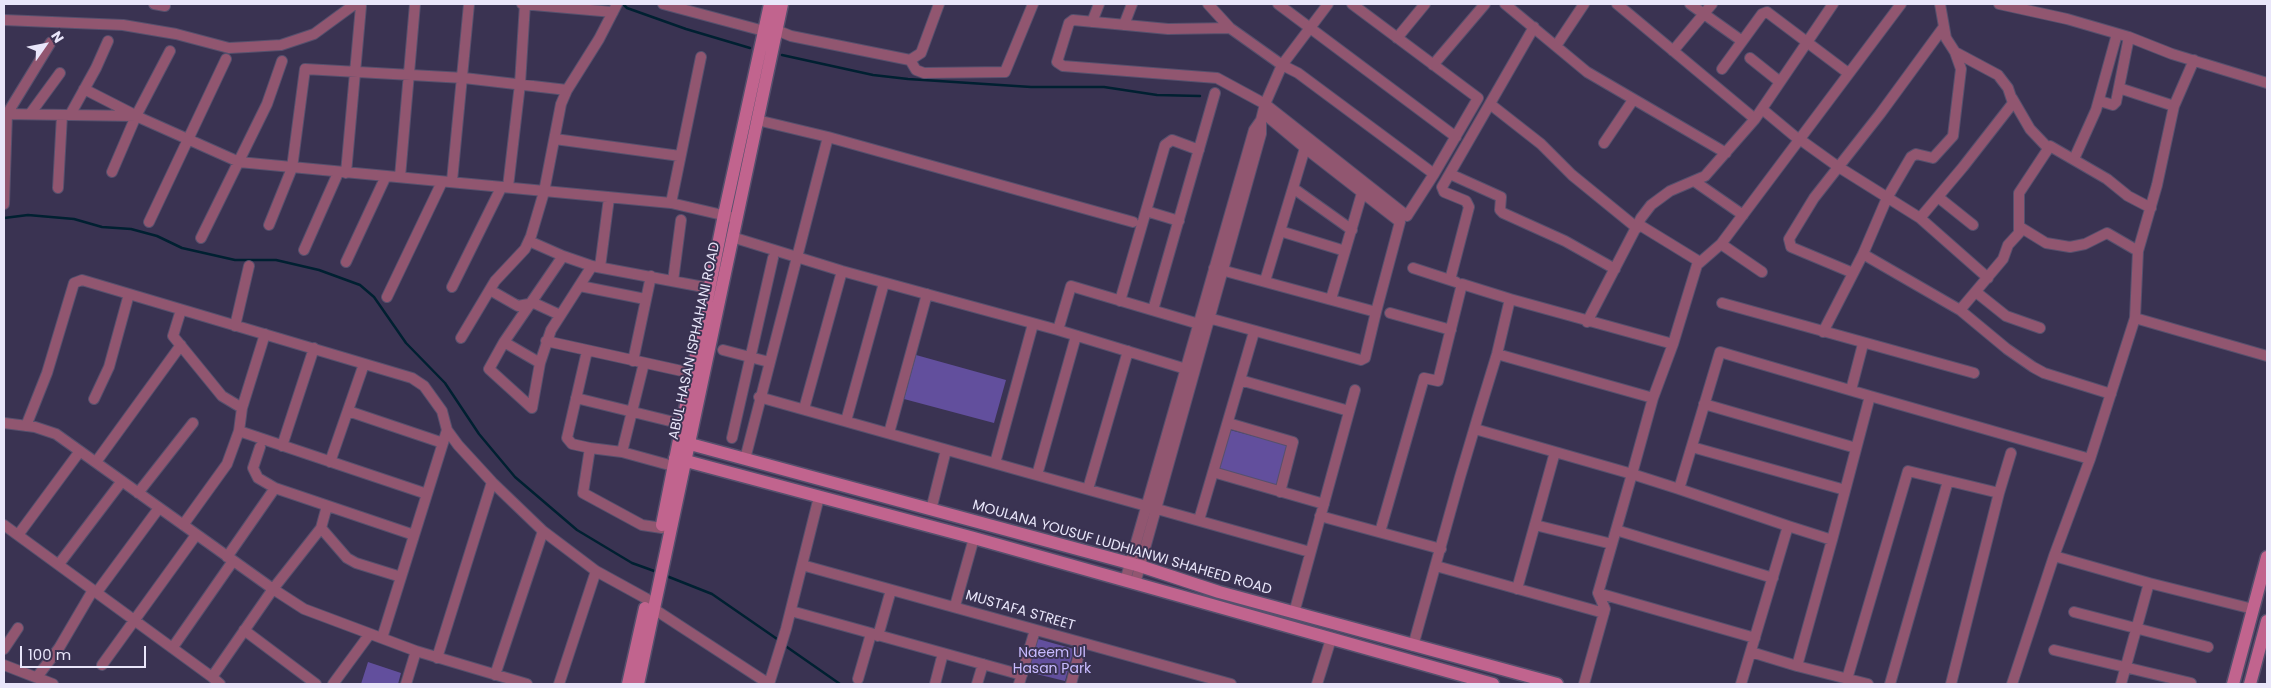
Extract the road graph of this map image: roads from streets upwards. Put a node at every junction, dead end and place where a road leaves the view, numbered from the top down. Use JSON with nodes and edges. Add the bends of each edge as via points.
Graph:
{"nodes":[{"id":1,"x":415,"y":4,"type":"edge"},
{"id":2,"x":469,"y":4,"type":"edge"},
{"id":3,"x":524,"y":4,"type":"edge"},
{"id":4,"x":663,"y":4,"type":"edge"},
{"id":5,"x":770,"y":4,"type":"edge"},
{"id":6,"x":782,"y":4,"type":"edge"},
{"id":7,"x":939,"y":4,"type":"edge"},
{"id":8,"x":1033,"y":4,"type":"edge"},
{"id":9,"x":1099,"y":4,"type":"edge"},
{"id":10,"x":1132,"y":4,"type":"edge"},
{"id":11,"x":1208,"y":4,"type":"edge"},
{"id":12,"x":1278,"y":4,"type":"edge"},
{"id":13,"x":1328,"y":4,"type":"edge"},
{"id":14,"x":1424,"y":4,"type":"edge"},
{"id":15,"x":1485,"y":4,"type":"edge"},
{"id":16,"x":1505,"y":4,"type":"edge"},
{"id":17,"x":1584,"y":4,"type":"edge"},
{"id":18,"x":1617,"y":4,"type":"edge"},
{"id":19,"x":1690,"y":4,"type":"edge"},
{"id":20,"x":1712,"y":4,"type":"edge"},
{"id":21,"x":1833,"y":4,"type":"edge"},
{"id":22,"x":1901,"y":4,"type":"edge"},
{"id":23,"x":1940,"y":4,"type":"edge"},
{"id":24,"x":1999,"y":4,"type":"edge"},
{"id":25,"x":358,"y":5,"type":"edge"},
{"id":26,"x":1356,"y":5,"type":"edge"},
{"id":27,"x":615,"y":8,"type":"edge"},
{"id":28,"x":1702,"y":14,"type":"junction"},
{"id":29,"x":4,"y":20,"type":"edge"},
{"id":30,"x":1092,"y":22,"type":"junction"},
{"id":31,"x":1124,"y":25,"type":"junction"},
{"id":32,"x":1230,"y":28,"type":"junction"},
{"id":33,"x":1310,"y":28,"type":"junction"},
{"id":34,"x":1534,"y":28,"type":"junction"},
{"id":35,"x":1943,"y":28,"type":"junction"},
{"id":36,"x":770,"y":31,"type":"junction"},
{"id":37,"x":2117,"y":34,"type":"junction"},
{"id":38,"x":2129,"y":37,"type":"junction"},
{"id":39,"x":1397,"y":38,"type":"junction"},
{"id":40,"x":1807,"y":40,"type":"junction"},
{"id":41,"x":108,"y":41,"type":"dead end"},
{"id":42,"x":1742,"y":41,"type":"junction"},
{"id":43,"x":52,"y":42,"type":"dead end"},
{"id":44,"x":1556,"y":46,"type":"junction"},
{"id":45,"x":170,"y":51,"type":"dead end"},
{"id":46,"x":1673,"y":51,"type":"junction"},
{"id":47,"x":1955,"y":52,"type":"junction"},
{"id":48,"x":701,"y":57,"type":"dead end"},
{"id":49,"x":226,"y":58,"type":"dead end"},
{"id":50,"x":1750,"y":58,"type":"dead end"},
{"id":51,"x":910,"y":60,"type":"junction"},
{"id":52,"x":2194,"y":60,"type":"junction"},
{"id":53,"x":282,"y":61,"type":"dead end"},
{"id":54,"x":1433,"y":64,"type":"junction"},
{"id":55,"x":1282,"y":65,"type":"junction"},
{"id":56,"x":1722,"y":69,"type":"dead end"},
{"id":57,"x":355,"y":72,"type":"junction"},
{"id":58,"x":60,"y":73,"type":"dead end"},
{"id":59,"x":1848,"y":73,"type":"junction"},
{"id":60,"x":410,"y":75,"type":"junction"},
{"id":61,"x":464,"y":78,"type":"junction"},
{"id":62,"x":1780,"y":82,"type":"junction"},
{"id":63,"x":520,"y":84,"type":"junction"},
{"id":64,"x":2267,"y":84,"type":"edge"},
{"id":65,"x":2120,"y":88,"type":"junction"},
{"id":66,"x":84,"y":89,"type":"junction"},
{"id":67,"x":567,"y":90,"type":"junction"},
{"id":68,"x":1215,"y":93,"type":"dead end"},
{"id":69,"x":2012,"y":98,"type":"junction"},
{"id":70,"x":1633,"y":100,"type":"junction"},
{"id":71,"x":2100,"y":101,"type":"junction"},
{"id":72,"x":1490,"y":104,"type":"junction"},
{"id":73,"x":2174,"y":106,"type":"junction"},
{"id":74,"x":1762,"y":109,"type":"junction"},
{"id":75,"x":1263,"y":112,"type":"junction"},
{"id":76,"x":5,"y":114,"type":"edge"},
{"id":77,"x":30,"y":114,"type":"junction"},
{"id":78,"x":66,"y":115,"type":"junction"},
{"id":79,"x":136,"y":116,"type":"junction"},
{"id":80,"x":758,"y":120,"type":"junction"},
{"id":81,"x":1755,"y":120,"type":"junction"},
{"id":82,"x":828,"y":137,"type":"junction"},
{"id":83,"x":1456,"y":137,"type":"junction"},
{"id":84,"x":189,"y":139,"type":"junction"},
{"id":85,"x":1798,"y":139,"type":"junction"},
{"id":86,"x":555,"y":140,"type":"junction"},
{"id":87,"x":1604,"y":143,"type":"dead end"},
{"id":88,"x":1305,"y":148,"type":"junction"},
{"id":89,"x":2048,"y":148,"type":"junction"},
{"id":90,"x":1199,"y":150,"type":"junction"},
{"id":91,"x":1726,"y":153,"type":"junction"},
{"id":92,"x":680,"y":156,"type":"junction"},
{"id":93,"x":2074,"y":158,"type":"junction"},
{"id":94,"x":239,"y":162,"type":"junction"},
{"id":95,"x":1837,"y":166,"type":"junction"},
{"id":96,"x":292,"y":168,"type":"junction"},
{"id":97,"x":112,"y":172,"type":"dead end"},
{"id":98,"x":342,"y":173,"type":"junction"},
{"id":99,"x":1434,"y":174,"type":"junction"},
{"id":100,"x":1450,"y":174,"type":"junction"},
{"id":101,"x":386,"y":176,"type":"junction"},
{"id":102,"x":400,"y":177,"type":"junction"},
{"id":103,"x":1694,"y":181,"type":"junction"},
{"id":104,"x":447,"y":182,"type":"junction"},
{"id":105,"x":58,"y":188,"type":"dead end"},
{"id":106,"x":505,"y":188,"type":"junction"},
{"id":107,"x":1293,"y":188,"type":"junction"},
{"id":108,"x":544,"y":192,"type":"junction"},
{"id":109,"x":1362,"y":193,"type":"junction"},
{"id":110,"x":1938,"y":197,"type":"junction"},
{"id":111,"x":609,"y":198,"type":"junction"},
{"id":112,"x":1887,"y":198,"type":"junction"},
{"id":113,"x":671,"y":203,"type":"junction"},
{"id":114,"x":4,"y":204,"type":"edge"},
{"id":115,"x":2151,"y":208,"type":"junction"},
{"id":116,"x":1146,"y":211,"type":"junction"},
{"id":117,"x":1743,"y":215,"type":"junction"},
{"id":118,"x":730,"y":216,"type":"junction"},
{"id":119,"x":1920,"y":218,"type":"junction"},
{"id":120,"x":681,"y":220,"type":"dead end"},
{"id":121,"x":1179,"y":221,"type":"junction"},
{"id":122,"x":149,"y":222,"type":"dead end"},
{"id":123,"x":1133,"y":222,"type":"dead end"},
{"id":124,"x":269,"y":225,"type":"dead end"},
{"id":125,"x":1972,"y":225,"type":"dead end"},
{"id":126,"x":1638,"y":226,"type":"junction"},
{"id":127,"x":2020,"y":227,"type":"junction"},
{"id":128,"x":1352,"y":230,"type":"junction"},
{"id":129,"x":1280,"y":231,"type":"junction"},
{"id":130,"x":732,"y":237,"type":"junction"},
{"id":131,"x":201,"y":238,"type":"dead end"},
{"id":132,"x":529,"y":241,"type":"junction"},
{"id":133,"x":1721,"y":244,"type":"junction"},
{"id":134,"x":304,"y":250,"type":"dead end"},
{"id":135,"x":2138,"y":251,"type":"junction"},
{"id":136,"x":1345,"y":252,"type":"junction"},
{"id":137,"x":1864,"y":254,"type":"junction"},
{"id":138,"x":563,"y":256,"type":"junction"},
{"id":139,"x":773,"y":258,"type":"dead end"},
{"id":140,"x":797,"y":258,"type":"junction"},
{"id":141,"x":346,"y":262,"type":"dead end"},
{"id":142,"x":1700,"y":262,"type":"junction"},
{"id":143,"x":249,"y":266,"type":"dead end"},
{"id":144,"x":596,"y":266,"type":"junction"},
{"id":145,"x":1413,"y":268,"type":"dead end"},
{"id":146,"x":1219,"y":269,"type":"junction"},
{"id":147,"x":1615,"y":269,"type":"junction"},
{"id":148,"x":842,"y":271,"type":"junction"},
{"id":149,"x":1762,"y":272,"type":"dead end"},
{"id":150,"x":1853,"y":274,"type":"junction"},
{"id":151,"x":651,"y":276,"type":"junction"},
{"id":152,"x":1988,"y":278,"type":"junction"},
{"id":153,"x":1450,"y":280,"type":"junction"},
{"id":154,"x":673,"y":281,"type":"junction"},
{"id":155,"x":1265,"y":281,"type":"junction"},
{"id":156,"x":884,"y":283,"type":"junction"},
{"id":157,"x":1462,"y":284,"type":"junction"},
{"id":158,"x":580,"y":286,"type":"junction"},
{"id":159,"x":452,"y":287,"type":"dead end"},
{"id":160,"x":709,"y":288,"type":"junction"},
{"id":161,"x":490,"y":290,"type":"junction"},
{"id":162,"x":1976,"y":292,"type":"junction"},
{"id":163,"x":129,"y":294,"type":"junction"},
{"id":164,"x":927,"y":294,"type":"junction"},
{"id":165,"x":387,"y":297,"type":"dead end"},
{"id":166,"x":645,"y":299,"type":"junction"},
{"id":167,"x":1331,"y":299,"type":"junction"},
{"id":168,"x":1510,"y":299,"type":"junction"},
{"id":169,"x":1120,"y":301,"type":"junction"},
{"id":170,"x":530,"y":303,"type":"junction"},
{"id":171,"x":1722,"y":303,"type":"dead end"},
{"id":172,"x":181,"y":310,"type":"junction"},
{"id":173,"x":1154,"y":310,"type":"junction"},
{"id":174,"x":1960,"y":310,"type":"junction"},
{"id":175,"x":1376,"y":312,"type":"junction"},
{"id":176,"x":1390,"y":313,"type":"dead end"},
{"id":177,"x":560,"y":315,"type":"junction"},
{"id":178,"x":2135,"y":318,"type":"junction"},
{"id":179,"x":1204,"y":320,"type":"junction"},
{"id":180,"x":1587,"y":322,"type":"junction"},
{"id":181,"x":1034,"y":324,"type":"junction"},
{"id":182,"x":235,"y":326,"type":"junction"},
{"id":183,"x":2040,"y":328,"type":"dead end"},
{"id":184,"x":1058,"y":330,"type":"junction"},
{"id":185,"x":1451,"y":330,"type":"junction"},
{"id":186,"x":1254,"y":332,"type":"junction"},
{"id":187,"x":1823,"y":332,"type":"junction"},
{"id":188,"x":265,"y":334,"type":"junction"},
{"id":189,"x":1076,"y":336,"type":"junction"},
{"id":190,"x":461,"y":338,"type":"dead end"},
{"id":191,"x":546,"y":341,"type":"junction"},
{"id":192,"x":504,"y":342,"type":"junction"},
{"id":193,"x":1673,"y":344,"type":"junction"},
{"id":194,"x":1863,"y":344,"type":"junction"},
{"id":195,"x":181,"y":345,"type":"junction"},
{"id":196,"x":314,"y":348,"type":"junction"},
{"id":197,"x":723,"y":350,"type":"dead end"},
{"id":198,"x":586,"y":351,"type":"junction"},
{"id":199,"x":1128,"y":352,"type":"junction"},
{"id":200,"x":1498,"y":354,"type":"junction"},
{"id":201,"x":2267,"y":356,"type":"edge"},
{"id":202,"x":750,"y":357,"type":"junction"},
{"id":203,"x":633,"y":361,"type":"junction"},
{"id":204,"x":769,"y":362,"type":"junction"},
{"id":205,"x":540,"y":363,"type":"junction"},
{"id":206,"x":644,"y":363,"type":"junction"},
{"id":207,"x":364,"y":364,"type":"junction"},
{"id":208,"x":1186,"y":369,"type":"junction"},
{"id":209,"x":1974,"y":373,"type":"dead end"},
{"id":210,"x":692,"y":374,"type":"junction"},
{"id":211,"x":1240,"y":380,"type":"junction"},
{"id":212,"x":1356,"y":390,"type":"dead end"},
{"id":213,"x":1851,"y":390,"type":"junction"},
{"id":214,"x":2111,"y":394,"type":"junction"},
{"id":215,"x":1870,"y":396,"type":"junction"},
{"id":216,"x":759,"y":397,"type":"junction"},
{"id":217,"x":576,"y":398,"type":"junction"},
{"id":218,"x":1653,"y":398,"type":"junction"},
{"id":219,"x":94,"y":399,"type":"dead end"},
{"id":220,"x":1704,"y":404,"type":"junction"},
{"id":221,"x":242,"y":408,"type":"junction"},
{"id":222,"x":804,"y":410,"type":"junction"},
{"id":223,"x":348,"y":411,"type":"junction"},
{"id":224,"x":632,"y":411,"type":"junction"},
{"id":225,"x":1349,"y":411,"type":"junction"},
{"id":226,"x":846,"y":421,"type":"junction"},
{"id":227,"x":4,"y":423,"type":"edge"},
{"id":228,"x":193,"y":423,"type":"dead end"},
{"id":229,"x":1228,"y":423,"type":"junction"},
{"id":230,"x":682,"y":424,"type":"junction"},
{"id":231,"x":26,"y":426,"type":"junction"},
{"id":232,"x":1475,"y":429,"type":"junction"},
{"id":233,"x":447,"y":430,"type":"junction"},
{"id":234,"x":239,"y":431,"type":"junction"},
{"id":235,"x":889,"y":433,"type":"junction"},
{"id":236,"x":732,"y":438,"type":"dead end"},
{"id":237,"x":683,"y":442,"type":"junction"},
{"id":238,"x":443,"y":443,"type":"junction"},
{"id":239,"x":282,"y":446,"type":"junction"},
{"id":240,"x":260,"y":447,"type":"dead end"},
{"id":241,"x":1692,"y":447,"type":"junction"},
{"id":242,"x":590,"y":448,"type":"junction"},
{"id":243,"x":1856,"y":448,"type":"junction"},
{"id":244,"x":946,"y":450,"type":"junction"},
{"id":245,"x":80,"y":451,"type":"junction"},
{"id":246,"x":622,"y":452,"type":"junction"},
{"id":247,"x":1555,"y":452,"type":"junction"},
{"id":248,"x":2012,"y":453,"type":"dead end"},
{"id":249,"x":745,"y":459,"type":"junction"},
{"id":250,"x":2090,"y":459,"type":"junction"},
{"id":251,"x":678,"y":461,"type":"junction"},
{"id":252,"x":96,"y":462,"type":"junction"},
{"id":253,"x":330,"y":462,"type":"junction"},
{"id":254,"x":994,"y":463,"type":"junction"},
{"id":255,"x":1213,"y":472,"type":"junction"},
{"id":256,"x":1632,"y":474,"type":"junction"},
{"id":257,"x":1037,"y":475,"type":"junction"},
{"id":258,"x":122,"y":481,"type":"junction"},
{"id":259,"x":1948,"y":481,"type":"junction"},
{"id":260,"x":492,"y":482,"type":"junction"},
{"id":261,"x":276,"y":488,"type":"junction"},
{"id":262,"x":1088,"y":489,"type":"junction"},
{"id":263,"x":1679,"y":489,"type":"junction"},
{"id":264,"x":1845,"y":490,"type":"junction"},
{"id":265,"x":1280,"y":492,"type":"junction"},
{"id":266,"x":138,"y":493,"type":"junction"},
{"id":267,"x":1999,"y":493,"type":"junction"},
{"id":268,"x":427,"y":494,"type":"junction"},
{"id":269,"x":819,"y":498,"type":"junction"},
{"id":270,"x":1324,"y":504,"type":"junction"},
{"id":271,"x":327,"y":506,"type":"junction"},
{"id":272,"x":1151,"y":506,"type":"junction"},
{"id":273,"x":159,"y":508,"type":"junction"},
{"id":274,"x":931,"y":510,"type":"junction"},
{"id":275,"x":1320,"y":516,"type":"junction"},
{"id":276,"x":1199,"y":520,"type":"junction"},
{"id":277,"x":183,"y":525,"type":"junction"},
{"id":278,"x":1535,"y":525,"type":"junction"},
{"id":279,"x":1788,"y":526,"type":"junction"},
{"id":280,"x":322,"y":528,"type":"junction"},
{"id":281,"x":5,"y":529,"type":"edge"},
{"id":282,"x":1616,"y":530,"type":"junction"},
{"id":283,"x":543,"y":531,"type":"junction"},
{"id":284,"x":664,"y":531,"type":"junction"},
{"id":285,"x":1380,"y":532,"type":"junction"},
{"id":286,"x":196,"y":534,"type":"junction"},
{"id":287,"x":414,"y":534,"type":"junction"},
{"id":288,"x":18,"y":535,"type":"junction"},
{"id":289,"x":974,"y":538,"type":"junction"},
{"id":290,"x":1832,"y":540,"type":"junction"},
{"id":291,"x":1612,"y":544,"type":"junction"},
{"id":292,"x":1440,"y":549,"type":"junction"},
{"id":293,"x":1310,"y":552,"type":"junction"},
{"id":294,"x":2054,"y":556,"type":"junction"},
{"id":295,"x":2267,"y":557,"type":"edge"},
{"id":296,"x":230,"y":559,"type":"junction"},
{"id":297,"x":59,"y":564,"type":"junction"},
{"id":298,"x":802,"y":565,"type":"junction"},
{"id":299,"x":1135,"y":565,"type":"junction"},
{"id":300,"x":1436,"y":566,"type":"junction"},
{"id":301,"x":596,"y":571,"type":"junction"},
{"id":302,"x":401,"y":577,"type":"junction"},
{"id":303,"x":1773,"y":578,"type":"junction"},
{"id":304,"x":1130,"y":582,"type":"junction"},
{"id":305,"x":2150,"y":584,"type":"junction"},
{"id":306,"x":273,"y":589,"type":"junction"},
{"id":307,"x":1517,"y":589,"type":"junction"},
{"id":308,"x":891,"y":590,"type":"junction"},
{"id":309,"x":95,"y":591,"type":"junction"},
{"id":310,"x":1598,"y":593,"type":"junction"},
{"id":311,"x":652,"y":603,"type":"junction"},
{"id":312,"x":955,"y":606,"type":"junction"},
{"id":313,"x":2253,"y":609,"type":"junction"},
{"id":314,"x":791,"y":612,"type":"junction"},
{"id":315,"x":1294,"y":612,"type":"junction"},
{"id":316,"x":2074,"y":612,"type":"dead end"},
{"id":317,"x":1604,"y":614,"type":"junction"},
{"id":318,"x":134,"y":619,"type":"junction"},
{"id":319,"x":2267,"y":624,"type":"edge"},
{"id":320,"x":2137,"y":627,"type":"junction"},
{"id":321,"x":18,"y":628,"type":"dead end"},
{"id":322,"x":244,"y":630,"type":"junction"},
{"id":323,"x":1035,"y":630,"type":"junction"},
{"id":324,"x":369,"y":635,"type":"junction"},
{"id":325,"x":874,"y":635,"type":"junction"},
{"id":326,"x":382,"y":638,"type":"junction"},
{"id":327,"x":1755,"y":638,"type":"junction"},
{"id":328,"x":1331,"y":639,"type":"junction"},
{"id":329,"x":1082,"y":643,"type":"junction"},
{"id":330,"x":1413,"y":646,"type":"junction"},
{"id":331,"x":173,"y":647,"type":"junction"},
{"id":332,"x":2208,"y":647,"type":"dead end"},
{"id":333,"x":4,"y":649,"type":"edge"},
{"id":334,"x":2054,"y":650,"type":"dead end"},
{"id":335,"x":416,"y":651,"type":"junction"},
{"id":336,"x":1751,"y":652,"type":"junction"},
{"id":337,"x":943,"y":653,"type":"junction"},
{"id":338,"x":437,"y":658,"type":"junction"},
{"id":339,"x":983,"y":664,"type":"junction"},
{"id":340,"x":4,"y":665,"type":"edge"},
{"id":341,"x":102,"y":665,"type":"dead end"},
{"id":342,"x":1797,"y":666,"type":"junction"},
{"id":343,"x":2126,"y":667,"type":"junction"},
{"id":344,"x":496,"y":675,"type":"junction"},
{"id":345,"x":37,"y":677,"type":"junction"},
{"id":346,"x":858,"y":679,"type":"dead end"},
{"id":347,"x":1021,"y":679,"type":"edge"},
{"id":348,"x":1847,"y":679,"type":"junction"},
{"id":349,"x":216,"y":682,"type":"edge"},
{"id":350,"x":2192,"y":683,"type":"dead end"},
{"id":351,"x":53,"y":684,"type":"edge"},
{"id":352,"x":316,"y":684,"type":"edge"},
{"id":353,"x":333,"y":684,"type":"edge"},
{"id":354,"x":406,"y":684,"type":"edge"},
{"id":355,"x":527,"y":684,"type":"edge"},
{"id":356,"x":559,"y":684,"type":"edge"},
{"id":357,"x":628,"y":684,"type":"edge"},
{"id":358,"x":638,"y":684,"type":"edge"},
{"id":359,"x":769,"y":684,"type":"edge"},
{"id":360,"x":935,"y":684,"type":"edge"},
{"id":361,"x":977,"y":684,"type":"edge"},
{"id":362,"x":1071,"y":684,"type":"edge"},
{"id":363,"x":1231,"y":684,"type":"edge"},
{"id":364,"x":1317,"y":684,"type":"edge"},
{"id":365,"x":1488,"y":684,"type":"edge"},
{"id":366,"x":1557,"y":684,"type":"edge"},
{"id":367,"x":1584,"y":684,"type":"edge"},
{"id":368,"x":1742,"y":684,"type":"edge"},
{"id":369,"x":1868,"y":684,"type":"edge"},
{"id":370,"x":1890,"y":684,"type":"edge"},
{"id":371,"x":1951,"y":684,"type":"edge"},
{"id":372,"x":2012,"y":684,"type":"edge"},
{"id":373,"x":2120,"y":684,"type":"edge"},
{"id":374,"x":2233,"y":684,"type":"edge"},
{"id":375,"x":2250,"y":684,"type":"edge"}],
"edges":[{"from":1,"to":60,"type":"street"},
{"from":2,"to":61,"type":"street"},
{"from":3,"to":27,"type":"street"},
{"from":3,"to":63,"type":"street"},
{"from":4,"to":36,"type":"street"},
{"from":5,"to":36,"type":"street","name":"ABUL HASAN ISPHAHANI ROAD"},
{"from":6,"to":36,"type":"street","name":"ABUL HASAN ISPHAHANI ROAD"},
{"from":7,"to":51,"type":"street","via":[[921,53]]},
{"from":8,"to":51,"type":"street","via":[[1005,72],[924,72],[916,70]]},
{"from":9,"to":30,"type":"street"},
{"from":10,"to":31,"type":"street"},
{"from":11,"to":32,"type":"street"},
{"from":12,"to":33,"type":"street"},
{"from":13,"to":33,"type":"street"},
{"from":14,"to":39,"type":"street"},
{"from":15,"to":54,"type":"street"},
{"from":16,"to":34,"type":"street"},
{"from":17,"to":44,"type":"street"},
{"from":18,"to":46,"type":"street"},
{"from":19,"to":28,"type":"street"},
{"from":20,"to":28,"type":"street"},
{"from":21,"to":40,"type":"street"},
{"from":22,"to":59,"type":"street"},
{"from":23,"to":35,"type":"street"},
{"from":24,"to":37,"type":"street"},
{"from":25,"to":29,"type":"street","via":[[314,34],[281,44],[229,48],[123,25]]},
{"from":25,"to":57,"type":"street"},
{"from":26,"to":39,"type":"street"},
{"from":27,"to":67,"type":"street"},
{"from":28,"to":42,"type":"street"},
{"from":28,"to":46,"type":"street"},
{"from":30,"to":31,"type":"street"},
{"from":30,"to":75,"type":"street","via":[[1073,20],[1069,23],[1057,62],[1059,65],[1217,78]]},
{"from":31,"to":32,"type":"street","via":[[1168,29]]},
{"from":32,"to":55,"type":"street"},
{"from":33,"to":55,"type":"street"},
{"from":33,"to":83,"type":"street"},
{"from":34,"to":44,"type":"street"},
{"from":34,"to":72,"type":"street"},
{"from":35,"to":47,"type":"street"},
{"from":35,"to":95,"type":"street"},
{"from":36,"to":51,"type":"street"},
{"from":36,"to":80,"type":"street","name":"ABUL HASAN ISPHAHANI ROAD"},
{"from":36,"to":118,"type":"street","name":"ABUL HASAN ISPHAHANI ROAD"},
{"from":37,"to":38,"type":"street"},
{"from":37,"to":71,"type":"street"},
{"from":38,"to":52,"type":"street"},
{"from":38,"to":65,"type":"street"},
{"from":39,"to":54,"type":"street"},
{"from":40,"to":42,"type":"street","via":[[1767,12]]},
{"from":40,"to":59,"type":"street"},
{"from":40,"to":62,"type":"street"},
{"from":41,"to":66,"type":"street"},
{"from":42,"to":56,"type":"street"},
{"from":43,"to":76,"type":"street"},
{"from":44,"to":70,"type":"street","via":[[1587,72]]},
{"from":45,"to":79,"type":"street"},
{"from":46,"to":81,"type":"street"},
{"from":47,"to":69,"type":"street","via":[[1998,75]]},
{"from":47,"to":112,"type":"street","via":[[1961,69],[1953,136],[1933,158],[1916,154],[1911,157]]},
{"from":48,"to":92,"type":"street"},
{"from":49,"to":84,"type":"street"},
{"from":50,"to":62,"type":"street"},
{"from":52,"to":64,"type":"street"},
{"from":52,"to":73,"type":"street"},
{"from":53,"to":94,"type":"street","via":[[267,104]]},
{"from":54,"to":83,"type":"street","via":[[1478,98]]},
{"from":55,"to":75,"type":"street"},
{"from":55,"to":99,"type":"street","via":[[1298,73]]},
{"from":57,"to":60,"type":"street"},
{"from":57,"to":96,"type":"street","via":[[304,71]]},
{"from":57,"to":98,"type":"street"},
{"from":58,"to":77,"type":"street"},
{"from":59,"to":85,"type":"street"},
{"from":60,"to":61,"type":"street"},
{"from":60,"to":102,"type":"street"},
{"from":61,"to":63,"type":"street"},
{"from":61,"to":104,"type":"street"},
{"from":62,"to":74,"type":"street"},
{"from":63,"to":67,"type":"street"},
{"from":63,"to":106,"type":"street"},
{"from":65,"to":71,"type":"street","via":[[2115,104]]},
{"from":65,"to":73,"type":"street"},
{"from":66,"to":78,"type":"street"},
{"from":66,"to":79,"type":"street"},
{"from":67,"to":86,"type":"street","via":[[561,104]]},
{"from":68,"to":90,"type":"street"},
{"from":69,"to":89,"type":"street","via":[[2030,129]]},
{"from":69,"to":110,"type":"street","via":[[2011,106]]},
{"from":70,"to":87,"type":"street"},
{"from":70,"to":91,"type":"street"},
{"from":71,"to":93,"type":"street"},
{"from":72,"to":100,"type":"street"},
{"from":72,"to":126,"type":"street","via":[[1541,144],[1572,175]]},
{"from":73,"to":115,"type":"street"},
{"from":74,"to":81,"type":"street"},
{"from":74,"to":85,"type":"street"},
{"from":75,"to":88,"type":"street"},
{"from":75,"to":99,"type":"street","via":[[1407,216]]},
{"from":75,"to":146,"type":"street","via":[[1261,134]]},
{"from":76,"to":77,"type":"street"},
{"from":76,"to":114,"type":"street"},
{"from":77,"to":78,"type":"street"},
{"from":78,"to":79,"type":"street"},
{"from":78,"to":105,"type":"street"},
{"from":79,"to":84,"type":"street"},
{"from":79,"to":97,"type":"street"},
{"from":80,"to":82,"type":"street"},
{"from":80,"to":118,"type":"street","name":"ABUL HASAN ISPHAHANI ROAD"},
{"from":81,"to":91,"type":"street"},
{"from":82,"to":123,"type":"street"},
{"from":82,"to":140,"type":"street"},
{"from":83,"to":99,"type":"street"},
{"from":84,"to":94,"type":"street"},
{"from":84,"to":122,"type":"street"},
{"from":85,"to":95,"type":"street"},
{"from":85,"to":117,"type":"street"},
{"from":86,"to":92,"type":"street"},
{"from":86,"to":108,"type":"street"},
{"from":88,"to":107,"type":"street"},
{"from":88,"to":109,"type":"street"},
{"from":89,"to":93,"type":"street","via":[[2055,147]]},
{"from":89,"to":127,"type":"street","via":[[2019,193]]},
{"from":90,"to":116,"type":"street","via":[[1172,140],[1165,144]]},
{"from":90,"to":121,"type":"street"},
{"from":91,"to":103,"type":"street","via":[[1705,176]]},
{"from":92,"to":113,"type":"street"},
{"from":93,"to":115,"type":"street"},
{"from":94,"to":96,"type":"street"},
{"from":94,"to":131,"type":"street"},
{"from":95,"to":112,"type":"street"},
{"from":95,"to":150,"type":"street","via":[[1801,216],[1789,243],[1795,249]]},
{"from":96,"to":98,"type":"street"},
{"from":96,"to":124,"type":"street"},
{"from":98,"to":101,"type":"street"},
{"from":98,"to":134,"type":"street"},
{"from":100,"to":147,"type":"street","via":[[1501,197],[1500,210],[1503,213],[1565,241]]},
{"from":100,"to":153,"type":"street","via":[[1442,190],[1466,201],[1469,207]]},
{"from":101,"to":102,"type":"street"},
{"from":101,"to":141,"type":"street"},
{"from":102,"to":104,"type":"street"},
{"from":103,"to":117,"type":"street"},
{"from":103,"to":126,"type":"street","via":[[1659,198]]},
{"from":104,"to":106,"type":"street"},
{"from":104,"to":165,"type":"street"},
{"from":106,"to":108,"type":"street"},
{"from":106,"to":159,"type":"street"},
{"from":107,"to":128,"type":"street"},
{"from":107,"to":129,"type":"street"},
{"from":108,"to":111,"type":"street"},
{"from":108,"to":132,"type":"street"},
{"from":109,"to":128,"type":"street"},
{"from":109,"to":175,"type":"street","via":[[1400,222]]},
{"from":110,"to":119,"type":"street"},
{"from":110,"to":125,"type":"street"},
{"from":111,"to":113,"type":"street"},
{"from":111,"to":144,"type":"street"},
{"from":112,"to":119,"type":"street"},
{"from":112,"to":137,"type":"street"},
{"from":113,"to":118,"type":"street"},
{"from":115,"to":135,"type":"street"},
{"from":116,"to":121,"type":"street"},
{"from":116,"to":169,"type":"street"},
{"from":117,"to":133,"type":"street"},
{"from":118,"to":130,"type":"street","name":"ABUL HASAN ISPHAHANI ROAD"},
{"from":118,"to":160,"type":"street","name":"ABUL HASAN ISPHAHANI ROAD"},
{"from":119,"to":152,"type":"street"},
{"from":120,"to":154,"type":"street"},
{"from":121,"to":173,"type":"street"},
{"from":126,"to":142,"type":"street"},
{"from":126,"to":147,"type":"street"},
{"from":127,"to":135,"type":"street","via":[[2046,244],[2070,247],[2085,244],[2107,233]]},
{"from":127,"to":152,"type":"street","via":[[2018,236],[2008,245],[2003,259]]},
{"from":128,"to":136,"type":"street"},
{"from":129,"to":136,"type":"street"},
{"from":129,"to":155,"type":"street"},
{"from":130,"to":140,"type":"street"},
{"from":130,"to":237,"type":"street","name":"ABUL HASAN ISPHAHANI ROAD"},
{"from":132,"to":138,"type":"street"},
{"from":132,"to":161,"type":"street"},
{"from":133,"to":142,"type":"street"},
{"from":133,"to":149,"type":"street"},
{"from":135,"to":178,"type":"street"},
{"from":136,"to":167,"type":"street"},
{"from":137,"to":150,"type":"street"},
{"from":137,"to":174,"type":"street"},
{"from":138,"to":144,"type":"street"},
{"from":138,"to":170,"type":"street"},
{"from":139,"to":202,"type":"street"},
{"from":140,"to":148,"type":"street"},
{"from":140,"to":204,"type":"street"},
{"from":142,"to":193,"type":"street"},
{"from":143,"to":182,"type":"street"},
{"from":144,"to":151,"type":"street"},
{"from":144,"to":158,"type":"street"},
{"from":145,"to":153,"type":"street"},
{"from":146,"to":155,"type":"street"},
{"from":146,"to":179,"type":"street"},
{"from":147,"to":180,"type":"street"},
{"from":148,"to":156,"type":"street"},
{"from":148,"to":222,"type":"street"},
{"from":150,"to":187,"type":"street"},
{"from":151,"to":154,"type":"street"},
{"from":151,"to":166,"type":"street"},
{"from":152,"to":162,"type":"street"},
{"from":153,"to":157,"type":"street"},
{"from":154,"to":160,"type":"street"},
{"from":155,"to":167,"type":"street"},
{"from":156,"to":164,"type":"street"},
{"from":156,"to":226,"type":"street"},
{"from":157,"to":168,"type":"street"},
{"from":157,"to":185,"type":"street"},
{"from":158,"to":166,"type":"street"},
{"from":158,"to":177,"type":"street"},
{"from":160,"to":210,"type":"street","name":"ABUL HASAN ISPHAHANI ROAD"},
{"from":161,"to":170,"type":"street","via":[[518,306]]},
{"from":161,"to":190,"type":"street"},
{"from":162,"to":174,"type":"street"},
{"from":162,"to":183,"type":"street","via":[[2006,316]]},
{"from":163,"to":172,"type":"street"},
{"from":163,"to":219,"type":"street","via":[[109,368]]},
{"from":163,"to":231,"type":"street","via":[[82,280],[74,283],[47,374]]},
{"from":164,"to":181,"type":"street"},
{"from":164,"to":235,"type":"street"},
{"from":166,"to":203,"type":"street"},
{"from":167,"to":175,"type":"street"},
{"from":168,"to":180,"type":"street"},
{"from":168,"to":200,"type":"street"},
{"from":169,"to":173,"type":"street"},
{"from":169,"to":184,"type":"street","via":[[1071,286]]},
{"from":170,"to":177,"type":"street"},
{"from":170,"to":192,"type":"street"},
{"from":171,"to":187,"type":"street"},
{"from":172,"to":182,"type":"street"},
{"from":172,"to":195,"type":"street","via":[[172,332]]},
{"from":173,"to":179,"type":"street"},
{"from":174,"to":214,"type":"street","via":[[2007,349],[2044,373]]},
{"from":175,"to":186,"type":"street","via":[[1363,360]]},
{"from":176,"to":185,"type":"street"},
{"from":177,"to":191,"type":"street"},
{"from":178,"to":201,"type":"street"},
{"from":178,"to":214,"type":"street"},
{"from":179,"to":186,"type":"street"},
{"from":179,"to":208,"type":"street"},
{"from":179,"to":272,"type":"street"},
{"from":180,"to":193,"type":"street"},
{"from":181,"to":184,"type":"street"},
{"from":181,"to":254,"type":"street"},
{"from":182,"to":188,"type":"street"},
{"from":184,"to":189,"type":"street"},
{"from":185,"to":285,"type":"street","via":[[1438,381],[1424,378]]},
{"from":186,"to":211,"type":"street"},
{"from":187,"to":194,"type":"street"},
{"from":188,"to":196,"type":"street"},
{"from":188,"to":221,"type":"street"},
{"from":189,"to":199,"type":"street"},
{"from":189,"to":257,"type":"street"},
{"from":191,"to":198,"type":"street"},
{"from":191,"to":205,"type":"street"},
{"from":192,"to":205,"type":"street"},
{"from":192,"to":205,"type":"street","via":[[489,369],[531,408],[534,407]]},
{"from":193,"to":218,"type":"street"},
{"from":194,"to":209,"type":"street"},
{"from":194,"to":213,"type":"street"},
{"from":195,"to":221,"type":"street","via":[[222,396]]},
{"from":195,"to":252,"type":"street"},
{"from":196,"to":207,"type":"street"},
{"from":196,"to":239,"type":"street"},
{"from":197,"to":202,"type":"street"},
{"from":198,"to":203,"type":"street"},
{"from":198,"to":217,"type":"street"},
{"from":199,"to":208,"type":"street"},
{"from":199,"to":262,"type":"street"},
{"from":200,"to":218,"type":"street"},
{"from":200,"to":232,"type":"street"},
{"from":202,"to":204,"type":"street"},
{"from":202,"to":236,"type":"street"},
{"from":203,"to":206,"type":"street"},
{"from":204,"to":216,"type":"street"},
{"from":206,"to":210,"type":"street"},
{"from":206,"to":224,"type":"street"},
{"from":207,"to":223,"type":"street"},
{"from":207,"to":233,"type":"street","via":[[412,378],[424,386],[442,411]]},
{"from":208,"to":272,"type":"street"},
{"from":210,"to":230,"type":"street","name":"ABUL HASAN ISPHAHANI ROAD"},
{"from":211,"to":225,"type":"street"},
{"from":211,"to":229,"type":"street"},
{"from":212,"to":225,"type":"street"},
{"from":213,"to":215,"type":"street"},
{"from":213,"to":220,"type":"street","via":[[1720,352]]},
{"from":214,"to":250,"type":"street"},
{"from":215,"to":243,"type":"street"},
{"from":215,"to":250,"type":"street"},
{"from":216,"to":222,"type":"street"},
{"from":216,"to":249,"type":"street"},
{"from":217,"to":224,"type":"street"},
{"from":217,"to":242,"type":"street","via":[[567,438],[572,444]]},
{"from":218,"to":256,"type":"street"},
{"from":220,"to":241,"type":"street"},
{"from":220,"to":243,"type":"street"},
{"from":221,"to":234,"type":"street"},
{"from":222,"to":226,"type":"street"},
{"from":223,"to":238,"type":"street"},
{"from":223,"to":253,"type":"street"},
{"from":224,"to":230,"type":"street"},
{"from":224,"to":246,"type":"street"},
{"from":225,"to":270,"type":"street"},
{"from":226,"to":235,"type":"street"},
{"from":227,"to":231,"type":"street"},
{"from":228,"to":266,"type":"street"},
{"from":229,"to":255,"type":"street"},
{"from":229,"to":265,"type":"street","via":[[1293,442]]},
{"from":230,"to":237,"type":"street","name":"ABUL HASAN ISPHAHANI ROAD"},
{"from":231,"to":245,"type":"street","via":[[56,434]]},
{"from":232,"to":247,"type":"street"},
{"from":232,"to":292,"type":"street"},
{"from":233,"to":238,"type":"street"},
{"from":233,"to":260,"type":"street"},
{"from":234,"to":239,"type":"street"},
{"from":234,"to":277,"type":"street","via":[[228,464]]},
{"from":235,"to":244,"type":"street"},
{"from":237,"to":249,"type":"street","name":"MOULANA YOUSUF LUDHIANWI SHAHEED ROAD"},
{"from":237,"to":251,"type":"street","name":"ABUL HASAN ISPHAHANI ROAD"},
{"from":238,"to":268,"type":"street"},
{"from":239,"to":253,"type":"street"},
{"from":240,"to":261,"type":"street","via":[[254,473]]},
{"from":241,"to":263,"type":"street"},
{"from":241,"to":264,"type":"street"},
{"from":242,"to":246,"type":"street"},
{"from":242,"to":284,"type":"street","via":[[582,492],[642,525]]},
{"from":243,"to":264,"type":"street"},
{"from":244,"to":254,"type":"street"},
{"from":244,"to":274,"type":"street"},
{"from":245,"to":252,"type":"street"},
{"from":245,"to":288,"type":"street"},
{"from":246,"to":251,"type":"street"},
{"from":247,"to":256,"type":"street"},
{"from":247,"to":278,"type":"street"},
{"from":248,"to":267,"type":"street"},
{"from":249,"to":274,"type":"street","name":"MOULANA YOUSUF LUDHIANWI SHAHEED ROAD"},
{"from":250,"to":294,"type":"street"},
{"from":251,"to":269,"type":"street"},
{"from":251,"to":284,"type":"street","name":"ABUL HASAN ISPHAHANI ROAD"},
{"from":252,"to":258,"type":"street"},
{"from":253,"to":268,"type":"street"},
{"from":254,"to":257,"type":"street"},
{"from":255,"to":265,"type":"street"},
{"from":255,"to":276,"type":"street"},
{"from":256,"to":263,"type":"street"},
{"from":256,"to":282,"type":"street"},
{"from":257,"to":262,"type":"street"},
{"from":258,"to":266,"type":"street"},
{"from":258,"to":297,"type":"street"},
{"from":259,"to":267,"type":"street"},
{"from":259,"to":348,"type":"street","via":[[1908,471]]},
{"from":259,"to":370,"type":"street"},
{"from":260,"to":283,"type":"street"},
{"from":260,"to":338,"type":"street"},
{"from":261,"to":271,"type":"street"},
{"from":261,"to":296,"type":"street"},
{"from":262,"to":272,"type":"street"},
{"from":263,"to":279,"type":"street"},
{"from":264,"to":290,"type":"street"},
{"from":265,"to":270,"type":"street"},
{"from":266,"to":273,"type":"street"},
{"from":267,"to":371,"type":"street"},
{"from":268,"to":287,"type":"street"},
{"from":269,"to":289,"type":"street"},
{"from":269,"to":298,"type":"street"},
{"from":270,"to":275,"type":"street"},
{"from":271,"to":280,"type":"street"},
{"from":271,"to":287,"type":"street"},
{"from":272,"to":276,"type":"street"},
{"from":272,"to":299,"type":"street"},
{"from":273,"to":277,"type":"street"},
{"from":273,"to":309,"type":"street"},
{"from":274,"to":299,"type":"street","name":"MOULANA YOUSUF LUDHIANWI SHAHEED ROAD"},
{"from":275,"to":285,"type":"street"},
{"from":275,"to":293,"type":"street"},
{"from":276,"to":293,"type":"street"},
{"from":277,"to":286,"type":"street"},
{"from":278,"to":291,"type":"street"},
{"from":278,"to":307,"type":"street"},
{"from":279,"to":290,"type":"street"},
{"from":279,"to":303,"type":"street"},
{"from":280,"to":302,"type":"street","via":[[347,558]]},
{"from":280,"to":306,"type":"street"},
{"from":281,"to":288,"type":"street"},
{"from":282,"to":291,"type":"street"},
{"from":282,"to":303,"type":"street"},
{"from":283,"to":301,"type":"street"},
{"from":283,"to":344,"type":"street"},
{"from":284,"to":311,"type":"street","name":"ABUL HASAN ISPHAHANI ROAD"},
{"from":285,"to":292,"type":"street"},
{"from":286,"to":296,"type":"street"},
{"from":286,"to":318,"type":"street"},
{"from":287,"to":302,"type":"street"},
{"from":288,"to":297,"type":"street"},
{"from":289,"to":304,"type":"street"},
{"from":289,"to":312,"type":"street"},
{"from":290,"to":342,"type":"street"},
{"from":291,"to":310,"type":"street"},
{"from":292,"to":300,"type":"street"},
{"from":293,"to":315,"type":"street"},
{"from":294,"to":305,"type":"street"},
{"from":294,"to":372,"type":"street"},
{"from":295,"to":313,"type":"street"},
{"from":296,"to":306,"type":"street"},
{"from":296,"to":331,"type":"street"},
{"from":297,"to":309,"type":"street"},
{"from":298,"to":308,"type":"street","name":"MUSTAFA STREET"},
{"from":298,"to":314,"type":"street"},
{"from":299,"to":304,"type":"street"},
{"from":299,"to":315,"type":"street","name":"MOULANA YOUSUF LUDHIANWI SHAHEED ROAD"},
{"from":300,"to":307,"type":"street"},
{"from":300,"to":330,"type":"street"},
{"from":301,"to":311,"type":"street"},
{"from":301,"to":356,"type":"street"},
{"from":302,"to":326,"type":"street"},
{"from":303,"to":327,"type":"street"},
{"from":304,"to":328,"type":"street"},
{"from":305,"to":313,"type":"street"},
{"from":305,"to":320,"type":"street"},
{"from":306,"to":322,"type":"street"},
{"from":306,"to":324,"type":"street","via":[[304,609]]},
{"from":307,"to":317,"type":"street"},
{"from":308,"to":312,"type":"street","name":"MUSTAFA STREET"},
{"from":308,"to":325,"type":"street"},
{"from":309,"to":318,"type":"street"},
{"from":309,"to":345,"type":"street"},
{"from":310,"to":317,"type":"street"},
{"from":310,"to":327,"type":"street"},
{"from":311,"to":357,"type":"street","name":"ABUL HASAN ISPHAHANI ROAD"},
{"from":311,"to":358,"type":"street","name":"ABUL HASAN ISPHAHANI ROAD"},
{"from":311,"to":359,"type":"street"},
{"from":312,"to":323,"type":"street","name":"MUSTAFA STREET"},
{"from":313,"to":374,"type":"street"},
{"from":314,"to":325,"type":"street"},
{"from":314,"to":359,"type":"street"},
{"from":315,"to":330,"type":"street","name":"MOULANA YOUSUF LUDHIANWI SHAHEED ROAD"},
{"from":316,"to":320,"type":"street"},
{"from":317,"to":367,"type":"street"},
{"from":318,"to":331,"type":"street"},
{"from":318,"to":341,"type":"street"},
{"from":319,"to":375,"type":"street"},
{"from":320,"to":332,"type":"street"},
{"from":320,"to":343,"type":"street"},
{"from":321,"to":333,"type":"street"},
{"from":322,"to":349,"type":"street"},
{"from":322,"to":352,"type":"street"},
{"from":323,"to":329,"type":"street","name":"MUSTAFA STREET"},
{"from":323,"to":347,"type":"street"},
{"from":324,"to":326,"type":"street"},
{"from":324,"to":353,"type":"street"},
{"from":325,"to":337,"type":"street"},
{"from":325,"to":346,"type":"street"},
{"from":326,"to":335,"type":"street"},
{"from":327,"to":336,"type":"street"},
{"from":328,"to":364,"type":"street"},
{"from":328,"to":365,"type":"street"},
{"from":329,"to":362,"type":"street"},
{"from":329,"to":363,"type":"street","name":"MUSTAFA STREET"},
{"from":330,"to":366,"type":"street","name":"MOULANA YOUSUF LUDHIANWI SHAHEED ROAD"},
{"from":331,"to":349,"type":"street"},
{"from":334,"to":343,"type":"street"},
{"from":335,"to":338,"type":"street"},
{"from":335,"to":354,"type":"street"},
{"from":336,"to":342,"type":"street"},
{"from":336,"to":368,"type":"street"},
{"from":337,"to":339,"type":"street"},
{"from":337,"to":360,"type":"street"},
{"from":338,"to":344,"type":"street"},
{"from":339,"to":347,"type":"street"},
{"from":339,"to":361,"type":"street"},
{"from":340,"to":345,"type":"street"},
{"from":342,"to":348,"type":"street"},
{"from":343,"to":350,"type":"street"},
{"from":343,"to":373,"type":"street"},
{"from":344,"to":355,"type":"street"},
{"from":345,"to":351,"type":"street"},
{"from":348,"to":369,"type":"street"}]}
